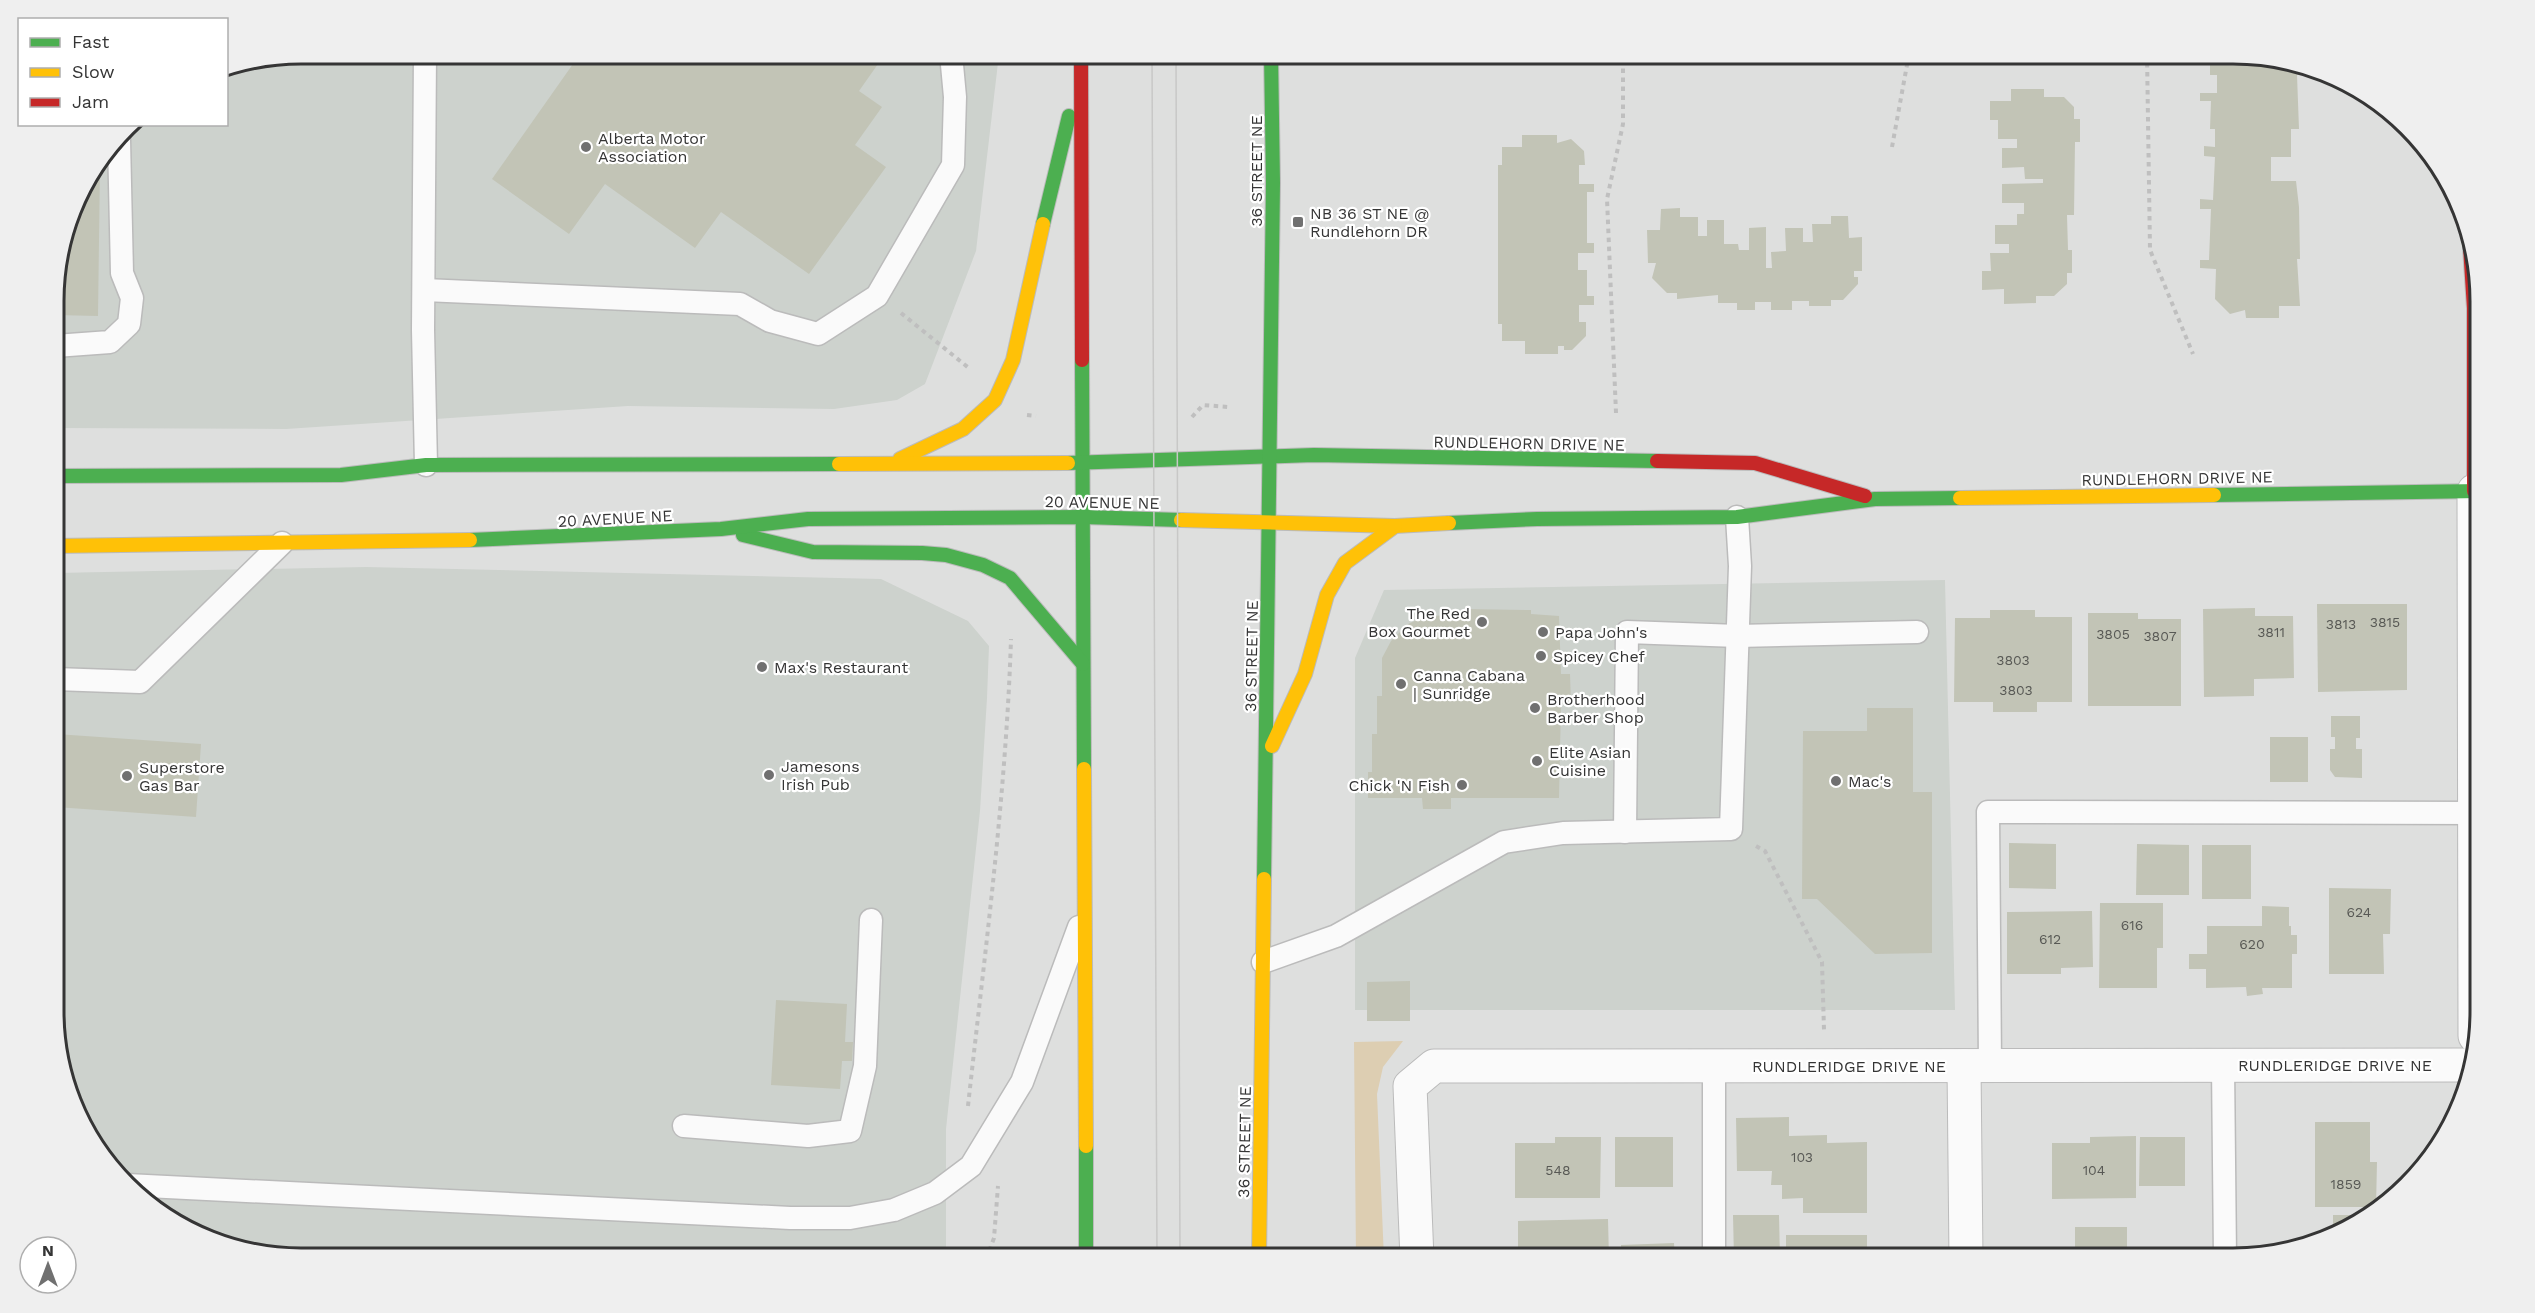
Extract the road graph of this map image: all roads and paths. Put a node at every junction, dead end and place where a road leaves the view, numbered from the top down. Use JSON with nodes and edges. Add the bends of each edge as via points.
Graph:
{"nodes":[{"id":1,"x":425,"y":64,"type":"edge"},
{"id":2,"x":952,"y":64,"type":"edge"},
{"id":3,"x":1080,"y":64,"type":"edge"},
{"id":4,"x":1081,"y":64,"type":"edge"},
{"id":5,"x":1271,"y":64,"type":"edge"},
{"id":6,"x":1623,"y":64,"type":"edge"},
{"id":7,"x":1907,"y":64,"type":"edge"},
{"id":8,"x":2147,"y":64,"type":"edge"},
{"id":9,"x":1892,"y":147,"type":"dead end"},
{"id":10,"x":119,"y":150,"type":"edge"},
{"id":11,"x":424,"y":290,"type":"junction"},
{"id":12,"x":924,"y":329,"type":"dead end"},
{"id":13,"x":64,"y":345,"type":"edge"},
{"id":14,"x":2193,"y":354,"type":"dead end"},
{"id":15,"x":976,"y":374,"type":"dead end"},
{"id":16,"x":1228,"y":407,"type":"dead end"},
{"id":17,"x":1616,"y":413,"type":"dead end"},
{"id":18,"x":1192,"y":417,"type":"dead end"},
{"id":19,"x":1270,"y":457,"type":"junction"},
{"id":20,"x":1083,"y":463,"type":"junction"},
{"id":21,"x":888,"y":464,"type":"junction"},
{"id":22,"x":426,"y":465,"type":"junction"},
{"id":23,"x":64,"y":477,"type":"edge"},
{"id":24,"x":2470,"y":491,"type":"edge"},
{"id":25,"x":1875,"y":499,"type":"junction"},
{"id":26,"x":1083,"y":517,"type":"junction"},
{"id":27,"x":1737,"y":517,"type":"junction"},
{"id":28,"x":1176,"y":520,"type":"joint"},
{"id":29,"x":1269,"y":524,"type":"junction"},
{"id":30,"x":1395,"y":526,"type":"junction"},
{"id":31,"x":721,"y":529,"type":"junction"},
{"id":32,"x":282,"y":543,"type":"junction"},
{"id":33,"x":64,"y":545,"type":"edge"},
{"id":34,"x":1009,"y":628,"type":"dead end"},
{"id":35,"x":1917,"y":632,"type":"dead end"},
{"id":36,"x":1738,"y":636,"type":"junction"},
{"id":37,"x":1083,"y":664,"type":"junction"},
{"id":38,"x":64,"y":679,"type":"edge"},
{"id":39,"x":1266,"y":758,"type":"junction"},
{"id":40,"x":2470,"y":813,"type":"edge"},
{"id":41,"x":1731,"y":829,"type":"junction"},
{"id":42,"x":1625,"y":832,"type":"junction"},
{"id":43,"x":1085,"y":911,"type":"junction"},
{"id":44,"x":871,"y":921,"type":"dead end"},
{"id":45,"x":1263,"y":962,"type":"junction"},
{"id":46,"x":2223,"y":1065,"type":"junction"},
{"id":47,"x":2464,"y":1065,"type":"edge"},
{"id":48,"x":1714,"y":1066,"type":"junction"},
{"id":49,"x":1824,"y":1066,"type":"junction"},
{"id":50,"x":1977,"y":1066,"type":"junction"},
{"id":51,"x":684,"y":1126,"type":"dead end"},
{"id":52,"x":981,"y":1153,"type":"junction"},
{"id":53,"x":141,"y":1186,"type":"edge"},
{"id":54,"x":990,"y":1248,"type":"edge"},
{"id":55,"x":1086,"y":1248,"type":"edge"},
{"id":56,"x":1259,"y":1248,"type":"edge"},
{"id":57,"x":1417,"y":1248,"type":"edge"},
{"id":58,"x":1714,"y":1248,"type":"edge"},
{"id":59,"x":1967,"y":1248,"type":"edge"},
{"id":60,"x":2225,"y":1248,"type":"edge"}],
"edges":[{"from":1,"to":11,"type":"lane"},
{"from":2,"to":11,"type":"lane","via":[[953,165],[877,296],[818,334],[770,321],[740,304]]},
{"from":3,"to":21,"type":"street","via":[[1013,360],[995,400],[963,429]]},
{"from":4,"to":20,"type":"street"},
{"from":5,"to":19,"type":"street","name":"36 STREET NE"},
{"from":6,"to":17,"type":"path","via":[[1623,124],[1607,199]]},
{"from":7,"to":9,"type":"path"},
{"from":8,"to":14,"type":"path","via":[[2150,250]]},
{"from":10,"to":13,"type":"lane","via":[[122,273],[132,298],[129,324],[110,342]]},
{"from":11,"to":22,"type":"lane"},
{"from":12,"to":15,"type":"path"},
{"from":16,"to":18,"type":"path","via":[[1203,405]]},
{"from":19,"to":20,"type":"street","name":"RUNDLEHORN DRIVE NE"},
{"from":19,"to":25,"type":"street","name":"RUNDLEHORN DRIVE NE","via":[[1755,463]]},
{"from":19,"to":29,"type":"street","name":"36 STREET NE"},
{"from":20,"to":21,"type":"street"},
{"from":20,"to":26,"type":"street"},
{"from":21,"to":22,"type":"street"},
{"from":22,"to":23,"type":"street","via":[[341,475]]},
{"from":24,"to":25,"type":"street","name":"RUNDLEHORN DRIVE NE"},
{"from":25,"to":27,"type":"street","name":"RUNDLEHORN DRIVE NE"},
{"from":26,"to":28,"type":"street","name":"20 AVENUE NE"},
{"from":26,"to":31,"type":"street","name":"20 AVENUE NE","via":[[808,519]]},
{"from":26,"to":37,"type":"street"},
{"from":27,"to":30,"type":"street","name":"RUNDLEHORN DRIVE NE","via":[[1538,519]]},
{"from":27,"to":36,"type":"lane"},
{"from":28,"to":29,"type":"street","name":"RUNDLEHORN DRIVE NE"},
{"from":29,"to":30,"type":"street","name":"RUNDLEHORN DRIVE NE"},
{"from":29,"to":39,"type":"street","name":"36 STREET NE"},
{"from":30,"to":39,"type":"street","via":[[1345,562],[1328,595],[1305,674]]},
{"from":31,"to":32,"type":"street","name":"20 AVENUE NE","via":[[507,539]]},
{"from":31,"to":37,"type":"street","via":[[813,552],[922,553],[983,564],[1010,579]]},
{"from":32,"to":33,"type":"street","name":"20 AVENUE NE"},
{"from":32,"to":38,"type":"lane","via":[[140,682]]},
{"from":34,"to":52,"type":"path","via":[[1008,724],[968,1107],[970,1137]]},
{"from":35,"to":36,"type":"lane"},
{"from":36,"to":41,"type":"lane"},
{"from":36,"to":42,"type":"lane","via":[[1627,632]]},
{"from":37,"to":43,"type":"street"},
{"from":39,"to":45,"type":"street","name":"36 STREET NE"},
{"from":40,"to":50,"type":"lane","via":[[1988,812]]},
{"from":41,"to":42,"type":"lane"},
{"from":41,"to":49,"type":"path","via":[[1765,851],[1822,962]]},
{"from":42,"to":45,"type":"lane","via":[[1563,833],[1504,842],[1336,936]]},
{"from":43,"to":52,"type":"lane","via":[[1022,1082]]},
{"from":43,"to":55,"type":"street"},
{"from":44,"to":51,"type":"lane","via":[[865,1066],[850,1131],[808,1136]]},
{"from":45,"to":56,"type":"street","name":"36 STREET NE"},
{"from":46,"to":47,"type":"street","name":"RUNDLERIDGE DRIVE NE"},
{"from":46,"to":50,"type":"street","name":"RUNDLERIDGE DRIVE NE"},
{"from":46,"to":60,"type":"lane"},
{"from":48,"to":49,"type":"street","name":"RUNDLERIDGE DRIVE NE"},
{"from":48,"to":57,"type":"street","name":"RUNDLERIDGE DRIVE NE","via":[[1434,1066],[1410,1086]]},
{"from":48,"to":58,"type":"lane"},
{"from":49,"to":50,"type":"street","name":"RUNDLERIDGE DRIVE NE"},
{"from":50,"to":59,"type":"street"},
{"from":52,"to":53,"type":"lane","via":[[971,1166],[935,1193],[894,1210],[850,1218]]},
{"from":52,"to":54,"type":"path","via":[[998,1181]]}]}
